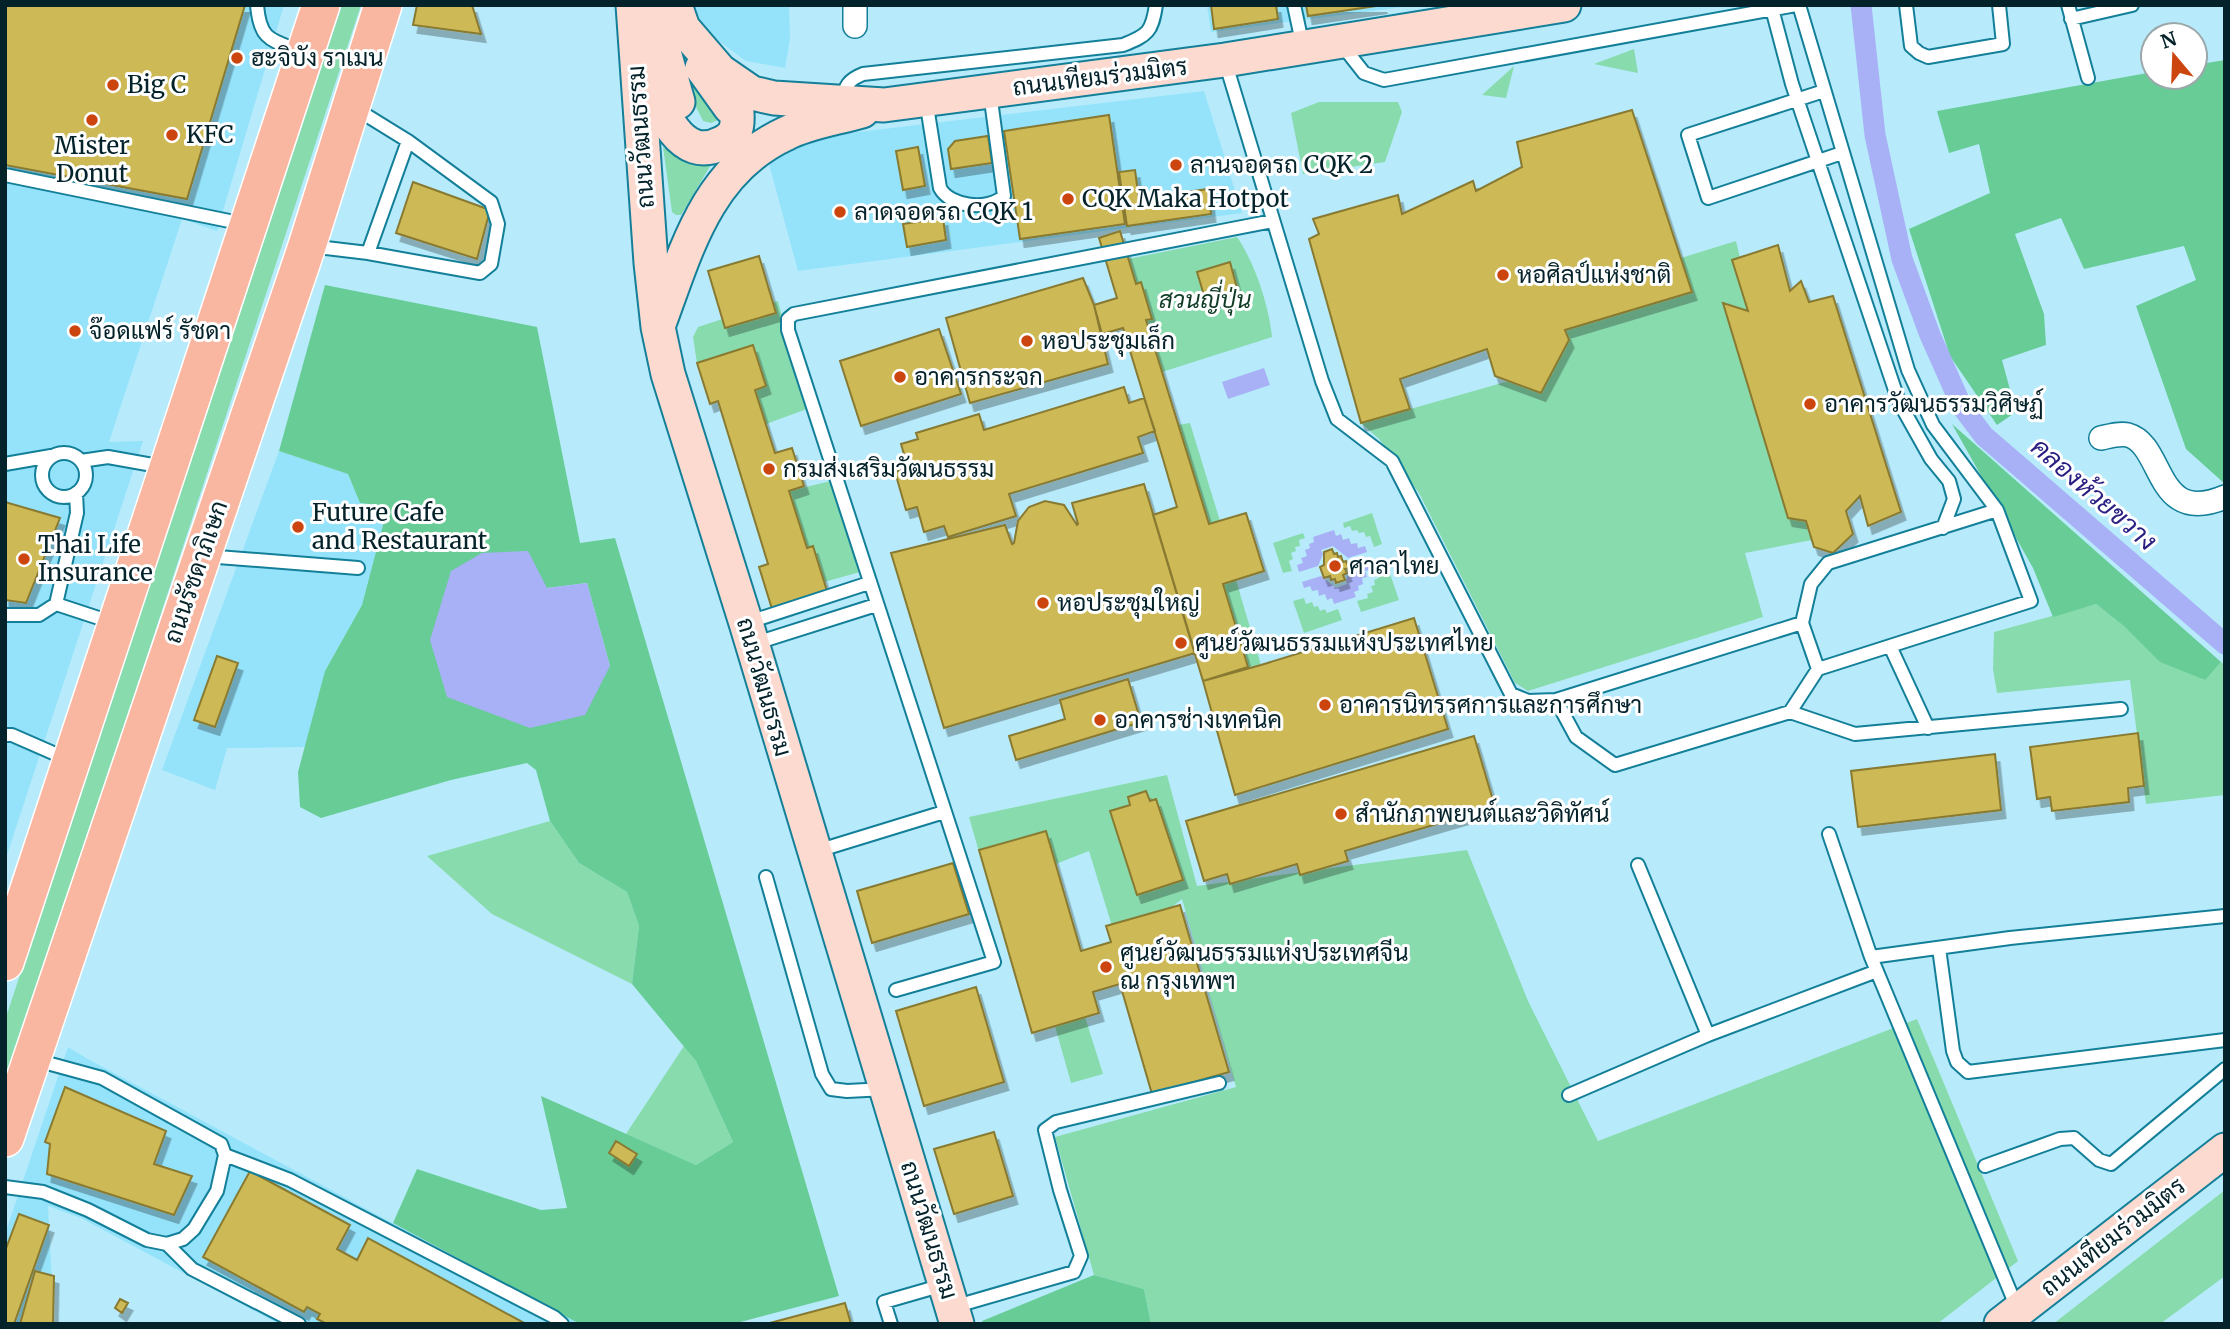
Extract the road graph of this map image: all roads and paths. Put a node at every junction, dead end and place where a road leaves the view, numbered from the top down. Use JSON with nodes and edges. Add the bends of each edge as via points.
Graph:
{"nodes":[{"id":1,"x":257,"y":5,"type":"edge"},
{"id":2,"x":321,"y":5,"type":"edge"},
{"id":3,"x":383,"y":5,"type":"edge"},
{"id":4,"x":633,"y":5,"type":"edge"},
{"id":5,"x":651,"y":5,"type":"edge"},
{"id":6,"x":1156,"y":5,"type":"edge"},
{"id":7,"x":1294,"y":5,"type":"edge"},
{"id":8,"x":1564,"y":5,"type":"edge"},
{"id":9,"x":1797,"y":5,"type":"edge"},
{"id":10,"x":1906,"y":5,"type":"edge"},
{"id":11,"x":1999,"y":5,"type":"edge"},
{"id":12,"x":2068,"y":5,"type":"edge"},
{"id":13,"x":2132,"y":5,"type":"edge"},
{"id":14,"x":1771,"y":7,"type":"edge"},
{"id":15,"x":1501,"y":10,"type":"edge"},
{"id":16,"x":679,"y":17,"type":"edge"},
{"id":17,"x":2071,"y":19,"type":"junction"},
{"id":18,"x":634,"y":39,"type":"junction"},
{"id":19,"x":1340,"y":42,"type":"junction"},
{"id":20,"x":1303,"y":48,"type":"junction"},
{"id":21,"x":305,"y":53,"type":"junction"},
{"id":22,"x":1225,"y":60,"type":"junction"},
{"id":23,"x":2088,"y":78,"type":"dead end"},
{"id":24,"x":990,"y":91,"type":"junction"},
{"id":25,"x":1824,"y":91,"type":"junction"},
{"id":26,"x":1797,"y":99,"type":"junction"},
{"id":27,"x":926,"y":100,"type":"junction"},
{"id":28,"x":842,"y":102,"type":"junction"},
{"id":29,"x":884,"y":105,"type":"junction"},
{"id":30,"x":352,"y":107,"type":"junction"},
{"id":31,"x":408,"y":141,"type":"junction"},
{"id":32,"x":718,"y":146,"type":"junction"},
{"id":33,"x":1842,"y":153,"type":"junction"},
{"id":34,"x":1818,"y":161,"type":"junction"},
{"id":35,"x":5,"y":175,"type":"edge"},
{"id":36,"x":1273,"y":221,"type":"junction"},
{"id":37,"x":248,"y":225,"type":"junction"},
{"id":38,"x":307,"y":246,"type":"junction"},
{"id":39,"x":368,"y":253,"type":"junction"},
{"id":40,"x":658,"y":327,"type":"junction"},
{"id":41,"x":2101,"y":438,"type":"dead end"},
{"id":42,"x":55,"y":455,"type":"junction"},
{"id":43,"x":81,"y":461,"type":"junction"},
{"id":44,"x":5,"y":464,"type":"edge"},
{"id":45,"x":167,"y":467,"type":"junction"},
{"id":46,"x":76,"y":493,"type":"junction"},
{"id":47,"x":2225,"y":497,"type":"edge"},
{"id":48,"x":1997,"y":510,"type":"junction"},
{"id":49,"x":1942,"y":528,"type":"junction"},
{"id":50,"x":202,"y":556,"type":"junction"},
{"id":51,"x":358,"y":568,"type":"dead end"},
{"id":52,"x":869,"y":583,"type":"junction"},
{"id":53,"x":56,"y":604,"type":"junction"},
{"id":54,"x":876,"y":605,"type":"junction"},
{"id":55,"x":5,"y":615,"type":"edge"},
{"id":56,"x":1802,"y":623,"type":"junction"},
{"id":57,"x":116,"y":624,"type":"junction"},
{"id":58,"x":749,"y":634,"type":"junction"},
{"id":59,"x":1890,"y":646,"type":"junction"},
{"id":60,"x":1818,"y":669,"type":"junction"},
{"id":61,"x":1556,"y":699,"type":"junction"},
{"id":62,"x":2121,"y":709,"type":"dead end"},
{"id":63,"x":1790,"y":712,"type":"junction"},
{"id":64,"x":1928,"y":728,"type":"junction"},
{"id":65,"x":5,"y":735,"type":"edge"},
{"id":66,"x":71,"y":760,"type":"junction"},
{"id":67,"x":944,"y":812,"type":"junction"},
{"id":68,"x":1829,"y":834,"type":"dead end"},
{"id":69,"x":814,"y":852,"type":"junction"},
{"id":70,"x":1638,"y":865,"type":"dead end"},
{"id":71,"x":766,"y":877,"type":"dead end"},
{"id":72,"x":2225,"y":916,"type":"edge"},
{"id":73,"x":1939,"y":948,"type":"junction"},
{"id":74,"x":1871,"y":957,"type":"junction"},
{"id":75,"x":5,"y":962,"type":"edge"},
{"id":76,"x":1877,"y":971,"type":"junction"},
{"id":77,"x":896,"y":990,"type":"dead end"},
{"id":78,"x":1708,"y":1035,"type":"junction"},
{"id":79,"x":2225,"y":1040,"type":"edge"},
{"id":80,"x":32,"y":1059,"type":"junction"},
{"id":81,"x":2225,"y":1069,"type":"edge"},
{"id":82,"x":1219,"y":1083,"type":"dead end"},
{"id":83,"x":886,"y":1089,"type":"junction"},
{"id":84,"x":1569,"y":1095,"type":"dead end"},
{"id":85,"x":5,"y":1138,"type":"edge"},
{"id":86,"x":2225,"y":1150,"type":"edge"},
{"id":87,"x":225,"y":1155,"type":"junction"},
{"id":88,"x":1985,"y":1166,"type":"dead end"},
{"id":89,"x":5,"y":1187,"type":"edge"},
{"id":90,"x":167,"y":1244,"type":"junction"},
{"id":91,"x":952,"y":1305,"type":"edge"},
{"id":92,"x":2010,"y":1317,"type":"edge"},
{"id":93,"x":299,"y":1324,"type":"edge"},
{"id":94,"x":562,"y":1324,"type":"edge"},
{"id":95,"x":891,"y":1324,"type":"edge"}],
"edges":[{"from":1,"to":21,"type":"lane","via":[[259,24],[270,40]]},
{"from":2,"to":21,"type":"main road"},
{"from":3,"to":30,"type":"main road","name":"ถนนรัชดาภิเษก"},
{"from":4,"to":18,"type":"street"},
{"from":5,"to":32,"type":"street","via":[[684,122],[704,144]]},
{"from":6,"to":28,"type":"lane","via":[[1149,31],[1123,45],[863,74],[849,80]]},
{"from":7,"to":20,"type":"lane"},
{"from":8,"to":15,"type":"street","name":"ถนนเทียมร่วมมิตร"},
{"from":9,"to":14,"type":"lane"},
{"from":9,"to":25,"type":"lane"},
{"from":10,"to":11,"type":"lane","via":[[1911,46],[1928,57],[2003,44]]},
{"from":12,"to":17,"type":"lane"},
{"from":13,"to":17,"type":"lane"},
{"from":14,"to":19,"type":"lane","via":[[1384,80],[1364,73]]},
{"from":14,"to":26,"type":"lane"},
{"from":15,"to":19,"type":"street","name":"ถนนเทียมร่วมมิตร"},
{"from":16,"to":28,"type":"street","name":"ถนนเทียมร่วมมิตร","via":[[720,71],[752,93]]},
{"from":16,"to":32,"type":"street","via":[[706,75],[737,113],[738,128]]},
{"from":17,"to":23,"type":"lane"},
{"from":18,"to":32,"type":"street","via":[[674,132],[688,145]]},
{"from":18,"to":40,"type":"street","name":"ถนนวัฒนธรรม"},
{"from":19,"to":20,"type":"street","name":"ถนนเทียมร่วมมิตร"},
{"from":20,"to":22,"type":"street","name":"ถนนเทียมร่วมมิตร"},
{"from":21,"to":37,"type":"main road"},
{"from":22,"to":24,"type":"street","name":"ถนนเทียมร่วมมิตร"},
{"from":22,"to":36,"type":"lane"},
{"from":24,"to":27,"type":"street","name":"ถนนเทียมร่วมมิตร"},
{"from":24,"to":27,"type":"lane","via":[[1004,196],[998,202],[957,203],[944,196]]},
{"from":25,"to":26,"type":"lane"},
{"from":25,"to":33,"type":"lane"},
{"from":26,"to":34,"type":"lane"},
{"from":26,"to":34,"type":"lane","via":[[1688,135],[1708,198]]},
{"from":27,"to":29,"type":"street","name":"ถนนเทียมร่วมมิตร"},
{"from":28,"to":29,"type":"street","name":"ถนนเทียมร่วมมิตร"},
{"from":29,"to":40,"type":"street","via":[[787,132],[750,154],[714,195],[694,229]]},
{"from":30,"to":31,"type":"lane"},
{"from":30,"to":38,"type":"main road","name":"ถนนรัชดาภิเษก"},
{"from":31,"to":39,"type":"lane"},
{"from":31,"to":39,"type":"lane","via":[[491,202],[498,224],[491,264],[480,273]]},
{"from":33,"to":34,"type":"lane"},
{"from":33,"to":48,"type":"lane","via":[[1908,370],[1933,425]]},
{"from":34,"to":49,"type":"lane","via":[[1899,402],[1949,481],[1954,499]]},
{"from":35,"to":37,"type":"lane"},
{"from":36,"to":52,"type":"lane","via":[[794,314],[788,319]]},
{"from":36,"to":61,"type":"lane","via":[[1337,419],[1392,461],[1511,694],[1528,701]]},
{"from":37,"to":45,"type":"main road"},
{"from":38,"to":39,"type":"lane"},
{"from":38,"to":50,"type":"main road","name":"ถนนรัชดาภิเษก"},
{"from":40,"to":58,"type":"street","name":"ถนนวัฒนธรรม","via":[[668,374]]},
{"from":41,"to":47,"type":"street","via":[[2130,435],[2144,448],[2173,494],[2189,504]]},
{"from":42,"to":43,"type":"lane","via":[[69,454]]},
{"from":42,"to":44,"type":"lane"},
{"from":42,"to":46,"type":"lane","via":[[42,472],[45,486],[62,497]]},
{"from":43,"to":45,"type":"lane","via":[[108,457]]},
{"from":43,"to":46,"type":"lane","via":[[86,482]]},
{"from":45,"to":57,"type":"main road"},
{"from":46,"to":53,"type":"lane","via":[[77,513]]},
{"from":48,"to":49,"type":"lane"},
{"from":48,"to":59,"type":"lane","via":[[2031,601]]},
{"from":49,"to":56,"type":"lane","via":[[1828,563],[1811,584]]},
{"from":50,"to":51,"type":"lane"},
{"from":50,"to":80,"type":"main road","name":"ถนนรัชดาภิเษก"},
{"from":52,"to":54,"type":"lane"},
{"from":52,"to":58,"type":"lane"},
{"from":53,"to":55,"type":"lane","via":[[39,615]]},
{"from":53,"to":57,"type":"lane"},
{"from":54,"to":58,"type":"lane"},
{"from":54,"to":67,"type":"lane"},
{"from":56,"to":60,"type":"lane"},
{"from":56,"to":61,"type":"lane"},
{"from":57,"to":66,"type":"main road"},
{"from":58,"to":69,"type":"street","name":"ถนนวัฒนธรรม"},
{"from":59,"to":60,"type":"lane"},
{"from":59,"to":64,"type":"lane"},
{"from":60,"to":63,"type":"lane"},
{"from":61,"to":63,"type":"lane","via":[[1576,737],[1615,765]]},
{"from":62,"to":64,"type":"lane"},
{"from":63,"to":64,"type":"lane","via":[[1855,734]]},
{"from":65,"to":66,"type":"lane"},
{"from":66,"to":75,"type":"main road"},
{"from":67,"to":69,"type":"lane"},
{"from":67,"to":77,"type":"lane","via":[[993,962]]},
{"from":68,"to":74,"type":"lane"},
{"from":69,"to":83,"type":"street","name":"ถนนวัฒนธรรม"},
{"from":70,"to":78,"type":"lane"},
{"from":71,"to":83,"type":"lane","via":[[822,1074],[831,1089]]},
{"from":72,"to":73,"type":"lane"},
{"from":73,"to":74,"type":"lane"},
{"from":73,"to":79,"type":"lane","via":[[1953,1051],[1968,1073]]},
{"from":74,"to":76,"type":"lane"},
{"from":76,"to":78,"type":"lane"},
{"from":76,"to":92,"type":"lane"},
{"from":78,"to":84,"type":"lane"},
{"from":80,"to":85,"type":"main road","name":"ถนนรัชดาภิเษก"},
{"from":80,"to":87,"type":"lane","via":[[102,1078],[221,1144]]},
{"from":81,"to":88,"type":"lane","via":[[2111,1164],[2099,1160],[2074,1138]]},
{"from":82,"to":91,"type":"lane","via":[[1056,1122],[1045,1130],[1081,1256],[1074,1272]]},
{"from":83,"to":91,"type":"street","name":"ถนนวัฒนธรรม"},
{"from":86,"to":92,"type":"street","name":"ถนนเทียมร่วมมิตร"},
{"from":87,"to":90,"type":"lane","via":[[217,1191],[194,1229]]},
{"from":87,"to":94,"type":"lane","via":[[290,1180]]},
{"from":89,"to":90,"type":"lane","via":[[43,1192],[147,1240]]},
{"from":90,"to":93,"type":"lane","via":[[192,1269]]},
{"from":91,"to":95,"type":"lane","via":[[884,1302]]}]}
